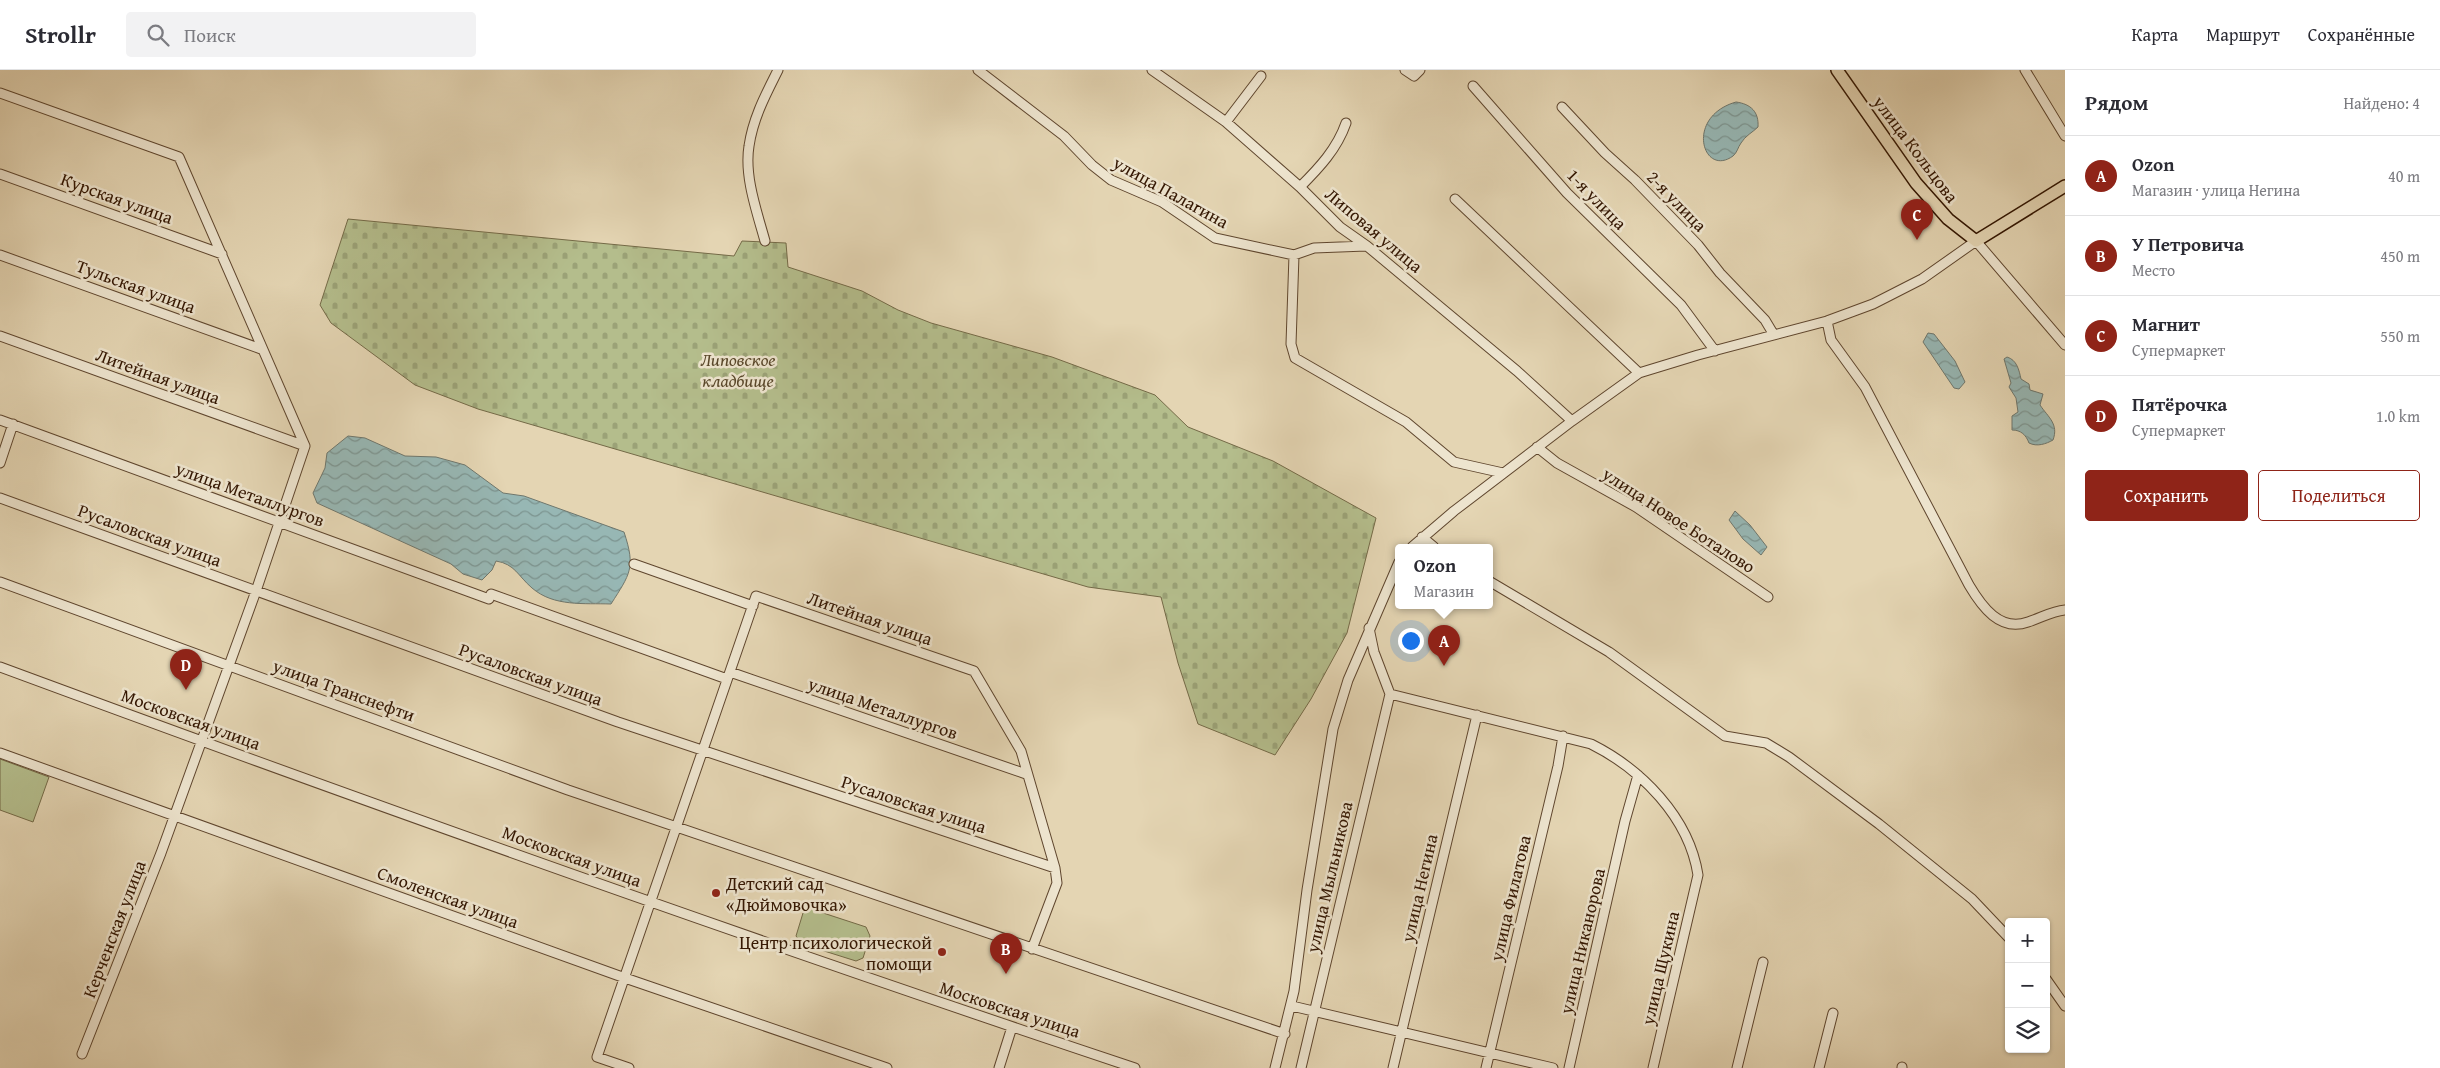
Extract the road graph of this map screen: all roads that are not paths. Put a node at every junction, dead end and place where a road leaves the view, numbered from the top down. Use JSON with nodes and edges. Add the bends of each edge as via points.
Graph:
{"nodes":[{"id":1,"x":778,"y":70,"type":"edge"},
{"id":2,"x":978,"y":70,"type":"edge"},
{"id":3,"x":1152,"y":70,"type":"edge"},
{"id":4,"x":1404,"y":70,"type":"edge"},
{"id":5,"x":1420,"y":70,"type":"edge"},
{"id":6,"x":1837,"y":70,"type":"edge"},
{"id":7,"x":2025,"y":70,"type":"edge"},
{"id":8,"x":1261,"y":76,"type":"dead end"},
{"id":9,"x":1473,"y":86,"type":"dead end"},
{"id":10,"x":0,"y":92,"type":"edge"},
{"id":11,"x":1562,"y":107,"type":"dead end"},
{"id":12,"x":1226,"y":122,"type":"junction"},
{"id":13,"x":1346,"y":123,"type":"dead end"},
{"id":14,"x":2065,"y":136,"type":"edge"},
{"id":15,"x":0,"y":174,"type":"edge"},
{"id":16,"x":2065,"y":186,"type":"edge"},
{"id":17,"x":1300,"y":187,"type":"junction"},
{"id":18,"x":1454,"y":199,"type":"dead end"},
{"id":19,"x":765,"y":241,"type":"dead end"},
{"id":20,"x":1976,"y":241,"type":"junction"},
{"id":21,"x":1366,"y":246,"type":"junction"},
{"id":22,"x":0,"y":254,"type":"edge"},
{"id":23,"x":222,"y":254,"type":"junction"},
{"id":24,"x":1294,"y":255,"type":"junction"},
{"id":25,"x":1827,"y":321,"type":"junction"},
{"id":26,"x":1774,"y":335,"type":"junction"},
{"id":27,"x":0,"y":336,"type":"edge"},
{"id":28,"x":2065,"y":345,"type":"edge"},
{"id":29,"x":261,"y":349,"type":"junction"},
{"id":30,"x":1715,"y":351,"type":"junction"},
{"id":31,"x":1639,"y":373,"type":"junction"},
{"id":32,"x":0,"y":420,"type":"edge"},
{"id":33,"x":1572,"y":421,"type":"junction"},
{"id":34,"x":13,"y":424,"type":"junction"},
{"id":35,"x":305,"y":446,"type":"junction"},
{"id":36,"x":1537,"y":447,"type":"junction"},
{"id":37,"x":0,"y":463,"type":"edge"},
{"id":38,"x":1503,"y":473,"type":"junction"},
{"id":39,"x":0,"y":498,"type":"edge"},
{"id":40,"x":278,"y":522,"type":"junction"},
{"id":41,"x":1422,"y":537,"type":"junction"},
{"id":42,"x":1415,"y":544,"type":"edge"},
{"id":43,"x":1430,"y":544,"type":"edge"},
{"id":44,"x":634,"y":564,"type":"dead end"},
{"id":45,"x":1395,"y":571,"type":"edge"},
{"id":46,"x":0,"y":582,"type":"edge"},
{"id":47,"x":1493,"y":583,"type":"edge"},
{"id":48,"x":256,"y":591,"type":"junction"},
{"id":49,"x":1768,"y":597,"type":"dead end"},
{"id":50,"x":753,"y":606,"type":"junction"},
{"id":51,"x":2065,"y":610,"type":"edge"},
{"id":52,"x":1369,"y":628,"type":"junction"},
{"id":53,"x":1361,"y":649,"type":"junction"},
{"id":54,"x":1374,"y":652,"type":"junction"},
{"id":55,"x":229,"y":665,"type":"junction"},
{"id":56,"x":0,"y":667,"type":"edge"},
{"id":57,"x":729,"y":676,"type":"junction"},
{"id":58,"x":1390,"y":694,"type":"junction"},
{"id":59,"x":1477,"y":715,"type":"junction"},
{"id":60,"x":1563,"y":736,"type":"junction"},
{"id":61,"x":200,"y":741,"type":"junction"},
{"id":62,"x":702,"y":750,"type":"junction"},
{"id":63,"x":0,"y":753,"type":"edge"},
{"id":64,"x":1026,"y":774,"type":"junction"},
{"id":65,"x":1638,"y":775,"type":"junction"},
{"id":66,"x":174,"y":816,"type":"junction"},
{"id":67,"x":678,"y":828,"type":"junction"},
{"id":68,"x":1055,"y":868,"type":"junction"},
{"id":69,"x":652,"y":902,"type":"junction"},
{"id":70,"x":2005,"y":934,"type":"edge"},
{"id":71,"x":1032,"y":949,"type":"junction"},
{"id":72,"x":1763,"y":962,"type":"dead end"},
{"id":73,"x":625,"y":978,"type":"junction"},
{"id":74,"x":2050,"y":985,"type":"edge"},
{"id":75,"x":1292,"y":1006,"type":"junction"},
{"id":76,"x":2065,"y":1006,"type":"edge"},
{"id":77,"x":1315,"y":1011,"type":"junction"},
{"id":78,"x":1833,"y":1013,"type":"dead end"},
{"id":79,"x":1012,"y":1027,"type":"junction"},
{"id":80,"x":1402,"y":1031,"type":"junction"},
{"id":81,"x":1285,"y":1034,"type":"junction"},
{"id":82,"x":1490,"y":1053,"type":"junction"},
{"id":83,"x":82,"y":1054,"type":"dead end"},
{"id":84,"x":629,"y":1068,"type":"edge"},
{"id":85,"x":887,"y":1068,"type":"edge"},
{"id":86,"x":999,"y":1068,"type":"edge"},
{"id":87,"x":1135,"y":1068,"type":"edge"},
{"id":88,"x":1275,"y":1068,"type":"edge"},
{"id":89,"x":1301,"y":1068,"type":"edge"},
{"id":90,"x":1393,"y":1068,"type":"edge"},
{"id":91,"x":1486,"y":1068,"type":"edge"},
{"id":92,"x":1552,"y":1068,"type":"edge"},
{"id":93,"x":1569,"y":1068,"type":"edge"},
{"id":94,"x":1653,"y":1068,"type":"edge"},
{"id":95,"x":1738,"y":1068,"type":"edge"},
{"id":96,"x":1819,"y":1068,"type":"edge"}],
"edges":[{"from":1,"to":19,"type":"street","via":[[757,114],[748,147],[749,171]]},
{"from":2,"to":24,"type":"street","name":"улица Палагина","via":[[1064,136],[1111,180],[1162,202],[1215,238]]},
{"from":3,"to":12,"type":"street","name":"Липовая улица"},
{"from":4,"to":5,"type":"street","via":[[1414,76]]},
{"from":6,"to":20,"type":"main road","name":"улица Кольцова","via":[[1916,183],[1948,219]]},
{"from":7,"to":14,"type":"street"},
{"from":8,"to":12,"type":"street"},
{"from":9,"to":30,"type":"street","name":"1-я улица","via":[[1567,193],[1681,306]]},
{"from":10,"to":23,"type":"street","via":[[179,157]]},
{"from":11,"to":26,"type":"street","name":"2-я улица","via":[[1654,199],[1765,320]]},
{"from":12,"to":17,"type":"street","name":"Липовая улица"},
{"from":13,"to":17,"type":"street","via":[[1342,135],[1323,163]]},
{"from":15,"to":23,"type":"street","name":"Курская улица"},
{"from":16,"to":20,"type":"main road"},
{"from":17,"to":21,"type":"street","name":"Липовая улица","via":[[1340,227]]},
{"from":18,"to":31,"type":"street"},
{"from":20,"to":25,"type":"street","via":[[1922,279]]},
{"from":20,"to":28,"type":"street"},
{"from":21,"to":24,"type":"street","name":"улица Палагина","via":[[1314,248]]},
{"from":21,"to":33,"type":"street","name":"Липовая улица"},
{"from":22,"to":29,"type":"street","name":"Тульская улица"},
{"from":23,"to":29,"type":"street"},
{"from":24,"to":38,"type":"street","via":[[1291,344],[1295,358],[1406,422],[1454,462]]},
{"from":25,"to":26,"type":"street"},
{"from":25,"to":51,"type":"street","via":[[1831,340],[1865,387],[1969,585],[1987,610],[1999,621],[2012,625]]},
{"from":26,"to":30,"type":"street"},
{"from":27,"to":35,"type":"street","name":"Литейная улица"},
{"from":29,"to":35,"type":"street"},
{"from":30,"to":31,"type":"street"},
{"from":31,"to":33,"type":"street"},
{"from":32,"to":34,"type":"street","name":"улица Металлургов"},
{"from":33,"to":36,"type":"street"},
{"from":34,"to":37,"type":"street"},
{"from":34,"to":40,"type":"street","name":"улица Металлургов"},
{"from":35,"to":40,"type":"street","name":"Керченская улица"},
{"from":36,"to":38,"type":"street"},
{"from":36,"to":49,"type":"street","name":"улица Новое Боталово","via":[[1557,464],[1636,507]]},
{"from":38,"to":41,"type":"street"},
{"from":39,"to":48,"type":"street","name":"Русаловская улица"},
{"from":40,"to":48,"type":"street","name":"Керченская улица"},
{"from":40,"to":57,"type":"street","name":"улица Металлургов"},
{"from":41,"to":42,"type":"street"},
{"from":41,"to":43,"type":"street"},
{"from":44,"to":50,"type":"street"},
{"from":45,"to":52,"type":"street"},
{"from":46,"to":55,"type":"street","name":"улица Транснефти"},
{"from":47,"to":70,"type":"street","via":[[1633,668],[1725,736],[1766,743],[1789,758],[1879,824],[1972,899]]},
{"from":48,"to":55,"type":"street","name":"Керченская улица"},
{"from":48,"to":62,"type":"street","name":"Русаловская улица"},
{"from":50,"to":57,"type":"street"},
{"from":50,"to":64,"type":"street","name":"Литейная улица","via":[[756,596],[974,671],[1021,751]]},
{"from":52,"to":53,"type":"street"},
{"from":52,"to":54,"type":"street"},
{"from":53,"to":54,"type":"street"},
{"from":53,"to":75,"type":"street","via":[[1341,702],[1328,756]]},
{"from":54,"to":58,"type":"street"},
{"from":55,"to":61,"type":"street","name":"Керченская улица"},
{"from":55,"to":67,"type":"street","name":"улица Транснефти"},
{"from":56,"to":61,"type":"street","name":"Московская улица"},
{"from":57,"to":62,"type":"street"},
{"from":57,"to":64,"type":"street","name":"улица Металлургов"},
{"from":58,"to":59,"type":"street"},
{"from":58,"to":77,"type":"street","name":"улица Мыльникова"},
{"from":59,"to":60,"type":"street"},
{"from":59,"to":80,"type":"street","name":"улица Негина"},
{"from":60,"to":65,"type":"street","via":[[1601,749]]},
{"from":60,"to":82,"type":"street","name":"улица Филатова"},
{"from":61,"to":66,"type":"street","name":"Керченская улица"},
{"from":61,"to":69,"type":"street","name":"Московская улица"},
{"from":62,"to":67,"type":"street"},
{"from":62,"to":68,"type":"street","name":"Русаловская улица"},
{"from":63,"to":66,"type":"street","name":"Смоленская улица"},
{"from":64,"to":68,"type":"street"},
{"from":65,"to":93,"type":"street","name":"улица Никанорова"},
{"from":65,"to":94,"type":"street","name":"улица Щукина","via":[[1674,816],[1698,875]]},
{"from":66,"to":73,"type":"street","name":"Смоленская улица"},
{"from":66,"to":83,"type":"street","name":"Керченская улица"},
{"from":67,"to":69,"type":"street"},
{"from":67,"to":71,"type":"street","name":"улица Транснефти"},
{"from":68,"to":71,"type":"street","via":[[1057,883]]},
{"from":69,"to":73,"type":"street"},
{"from":69,"to":79,"type":"street","name":"Московская улица"},
{"from":71,"to":81,"type":"street","name":"улица Транснефти"},
{"from":72,"to":95,"type":"street"},
{"from":73,"to":84,"type":"street","via":[[597,1057]]},
{"from":73,"to":85,"type":"street","name":"Смоленская улица"},
{"from":74,"to":76,"type":"street"},
{"from":75,"to":77,"type":"street"},
{"from":75,"to":81,"type":"street"},
{"from":77,"to":80,"type":"street"},
{"from":77,"to":89,"type":"street","name":"улица Мыльникова"},
{"from":78,"to":96,"type":"street"},
{"from":79,"to":86,"type":"street"},
{"from":79,"to":87,"type":"street","name":"Московская улица"},
{"from":80,"to":82,"type":"street"},
{"from":80,"to":90,"type":"street","name":"улица Негина"},
{"from":81,"to":88,"type":"street"},
{"from":82,"to":91,"type":"street","name":"улица Филатова"},
{"from":82,"to":92,"type":"street"}]}
